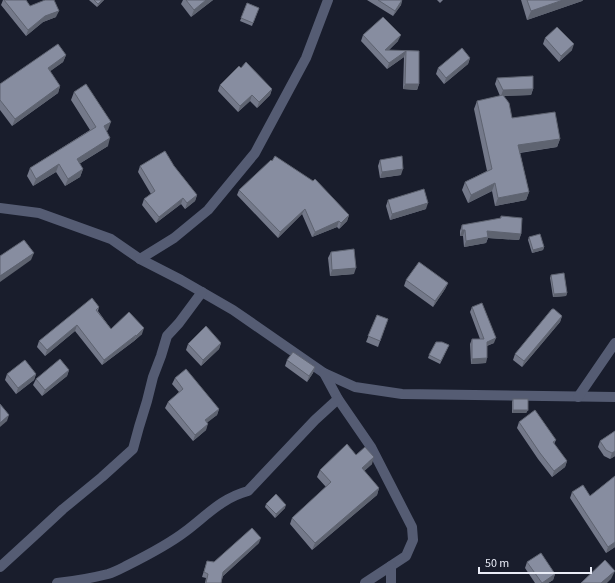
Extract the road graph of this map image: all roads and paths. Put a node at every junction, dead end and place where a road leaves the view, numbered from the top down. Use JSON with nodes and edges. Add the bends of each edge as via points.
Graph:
{"nodes":[{"id":1,"x":328,"y":0,"type":"edge"},
{"id":2,"x":0,"y":208,"type":"edge"},
{"id":3,"x":140,"y":260,"type":"junction"},
{"id":4,"x":202,"y":292,"type":"junction"},
{"id":5,"x":615,"y":343,"type":"edge"},
{"id":6,"x":324,"y":373,"type":"junction"},
{"id":7,"x":578,"y":397,"type":"junction"},
{"id":8,"x":615,"y":397,"type":"edge"},
{"id":9,"x":338,"y":399,"type":"junction"},
{"id":10,"x":391,"y":566,"type":"junction"},
{"id":11,"x":0,"y":567,"type":"edge"},
{"id":12,"x":57,"y":583,"type":"edge"},
{"id":13,"x":365,"y":583,"type":"edge"},
{"id":14,"x":391,"y":583,"type":"edge"}],
"edges":[{"from":1,"to":3,"type":"street","via":[[306,58],[255,153],[208,210],[174,238]]},
{"from":2,"to":3,"type":"street","via":[[39,213],[112,239]]},
{"from":3,"to":4,"type":"street"},
{"from":4,"to":6,"type":"street","via":[[233,310]]},
{"from":4,"to":11,"type":"street","via":[[167,336],[133,449]]},
{"from":5,"to":7,"type":"street"},
{"from":6,"to":7,"type":"street","via":[[355,387],[402,394]]},
{"from":6,"to":9,"type":"street"},
{"from":7,"to":8,"type":"street"},
{"from":9,"to":10,"type":"street","via":[[371,447],[412,527],[413,540],[406,556]]},
{"from":9,"to":12,"type":"street","via":[[248,491],[218,506],[159,549],[109,574]]},
{"from":10,"to":13,"type":"street"},
{"from":10,"to":14,"type":"street"}]}
